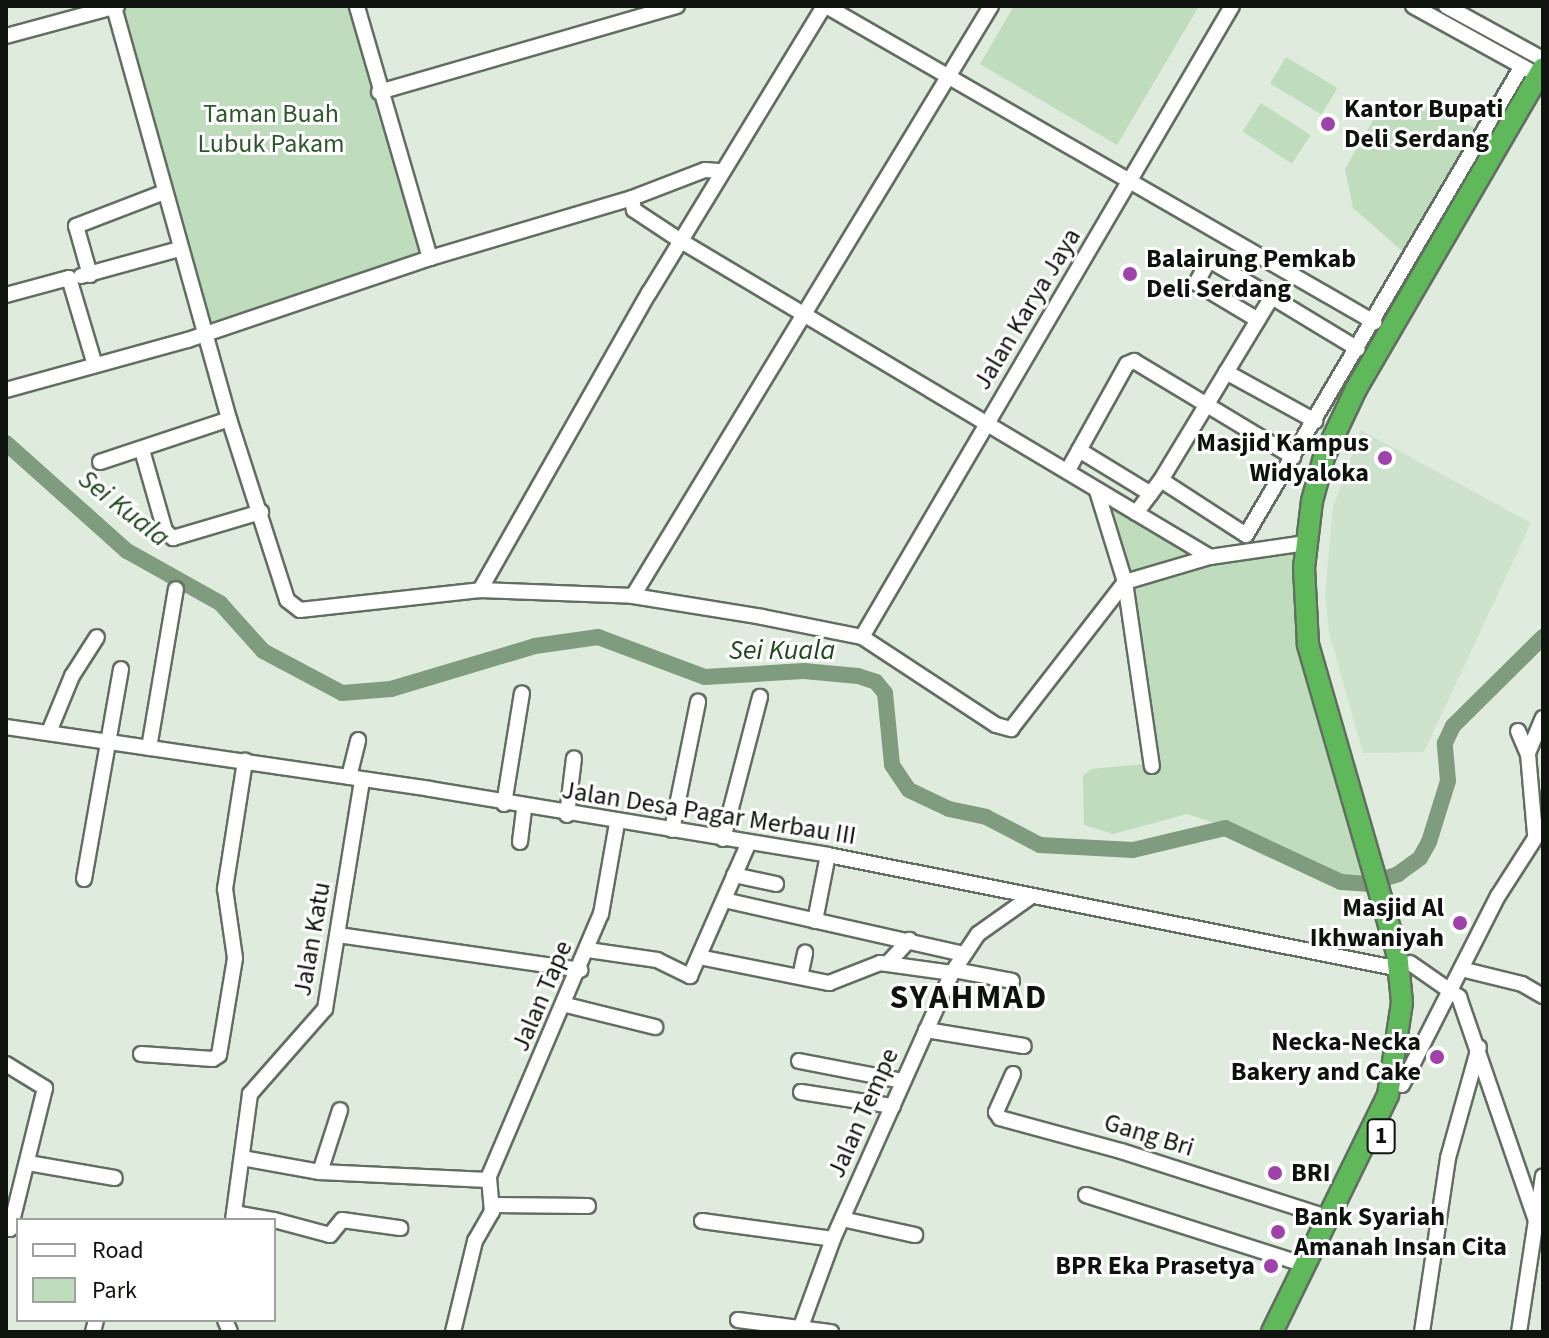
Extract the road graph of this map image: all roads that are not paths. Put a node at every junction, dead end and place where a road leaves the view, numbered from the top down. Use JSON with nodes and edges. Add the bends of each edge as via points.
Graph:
{"nodes":[{"id":1,"x":116,"y":6,"type":"edge"},
{"id":2,"x":357,"y":6,"type":"edge"},
{"id":3,"x":677,"y":6,"type":"edge"},
{"id":4,"x":825,"y":6,"type":"edge"},
{"id":5,"x":991,"y":6,"type":"edge"},
{"id":6,"x":1232,"y":6,"type":"edge"},
{"id":7,"x":1413,"y":6,"type":"edge"},
{"id":8,"x":1446,"y":6,"type":"edge"},
{"id":9,"x":6,"y":36,"type":"edge"},
{"id":10,"x":1539,"y":73,"type":"edge"},
{"id":11,"x":950,"y":76,"type":"junction"},
{"id":12,"x":379,"y":92,"type":"junction"},
{"id":13,"x":721,"y":171,"type":"junction"},
{"id":14,"x":1129,"y":184,"type":"junction"},
{"id":15,"x":162,"y":193,"type":"junction"},
{"id":16,"x":632,"y":198,"type":"junction"},
{"id":17,"x":1222,"y":236,"type":"junction"},
{"id":18,"x":681,"y":241,"type":"junction"},
{"id":19,"x":179,"y":249,"type":"junction"},
{"id":20,"x":430,"y":258,"type":"junction"},
{"id":21,"x":1209,"y":260,"type":"junction"},
{"id":22,"x":90,"y":275,"type":"junction"},
{"id":23,"x":69,"y":278,"type":"junction"},
{"id":24,"x":6,"y":295,"type":"edge"},
{"id":25,"x":1272,"y":297,"type":"junction"},
{"id":26,"x":807,"y":312,"type":"junction"},
{"id":27,"x":1258,"y":320,"type":"junction"},
{"id":28,"x":1374,"y":322,"type":"junction"},
{"id":29,"x":204,"y":331,"type":"junction"},
{"id":30,"x":1358,"y":349,"type":"junction"},
{"id":31,"x":95,"y":365,"type":"junction"},
{"id":32,"x":1226,"y":372,"type":"junction"},
{"id":33,"x":6,"y":390,"type":"edge"},
{"id":34,"x":1207,"y":404,"type":"junction"},
{"id":35,"x":229,"y":419,"type":"junction"},
{"id":36,"x":1315,"y":421,"type":"junction"},
{"id":37,"x":985,"y":426,"type":"junction"},
{"id":38,"x":142,"y":450,"type":"junction"},
{"id":39,"x":1079,"y":450,"type":"junction"},
{"id":40,"x":1293,"y":457,"type":"junction"},
{"id":41,"x":100,"y":462,"type":"dead end"},
{"id":42,"x":1068,"y":470,"type":"junction"},
{"id":43,"x":1161,"y":480,"type":"junction"},
{"id":44,"x":1097,"y":491,"type":"junction"},
{"id":45,"x":1151,"y":494,"type":"junction"},
{"id":46,"x":261,"y":512,"type":"junction"},
{"id":47,"x":1140,"y":515,"type":"junction"},
{"id":48,"x":1108,"y":523,"type":"junction"},
{"id":49,"x":1246,"y":535,"type":"junction"},
{"id":50,"x":1306,"y":543,"type":"junction"},
{"id":51,"x":1242,"y":552,"type":"junction"},
{"id":52,"x":1210,"y":557,"type":"junction"},
{"id":53,"x":1125,"y":582,"type":"junction"},
{"id":54,"x":176,"y":589,"type":"dead end"},
{"id":55,"x":480,"y":590,"type":"junction"},
{"id":56,"x":633,"y":596,"type":"junction"},
{"id":57,"x":97,"y":637,"type":"dead end"},
{"id":58,"x":862,"y":637,"type":"junction"},
{"id":59,"x":121,"y":669,"type":"dead end"},
{"id":60,"x":522,"y":693,"type":"dead end"},
{"id":61,"x":760,"y":697,"type":"dead end"},
{"id":62,"x":698,"y":702,"type":"dead end"},
{"id":63,"x":1542,"y":714,"type":"edge"},
{"id":64,"x":6,"y":727,"type":"edge"},
{"id":65,"x":1518,"y":731,"type":"dead end"},
{"id":66,"x":49,"y":732,"type":"junction"},
{"id":67,"x":358,"y":740,"type":"dead end"},
{"id":68,"x":106,"y":742,"type":"junction"},
{"id":69,"x":149,"y":748,"type":"junction"},
{"id":70,"x":1528,"y":754,"type":"junction"},
{"id":71,"x":574,"y":758,"type":"dead end"},
{"id":72,"x":245,"y":761,"type":"junction"},
{"id":73,"x":1152,"y":766,"type":"dead end"},
{"id":74,"x":356,"y":779,"type":"junction"},
{"id":75,"x":504,"y":804,"type":"junction"},
{"id":76,"x":524,"y":808,"type":"junction"},
{"id":77,"x":567,"y":815,"type":"junction"},
{"id":78,"x":617,"y":823,"type":"junction"},
{"id":79,"x":672,"y":830,"type":"junction"},
{"id":80,"x":1539,"y":830,"type":"edge"},
{"id":81,"x":723,"y":839,"type":"junction"},
{"id":82,"x":520,"y":842,"type":"dead end"},
{"id":83,"x":749,"y":842,"type":"junction"},
{"id":84,"x":828,"y":855,"type":"junction"},
{"id":85,"x":1374,"y":858,"type":"junction"},
{"id":86,"x":734,"y":875,"type":"junction"},
{"id":87,"x":84,"y":879,"type":"dead end"},
{"id":88,"x":776,"y":884,"type":"dead end"},
{"id":89,"x":1028,"y":897,"type":"junction"},
{"id":90,"x":724,"y":900,"type":"junction"},
{"id":91,"x":815,"y":921,"type":"junction"},
{"id":92,"x":338,"y":935,"type":"junction"},
{"id":93,"x":916,"y":943,"type":"junction"},
{"id":94,"x":588,"y":950,"type":"junction"},
{"id":95,"x":805,"y":953,"type":"dead end"},
{"id":96,"x":963,"y":954,"type":"junction"},
{"id":97,"x":699,"y":957,"type":"junction"},
{"id":98,"x":892,"y":964,"type":"junction"},
{"id":99,"x":1405,"y":966,"type":"junction"},
{"id":100,"x":1461,"y":969,"type":"junction"},
{"id":101,"x":580,"y":970,"type":"junction"},
{"id":102,"x":953,"y":971,"type":"junction"},
{"id":103,"x":800,"y":977,"type":"junction"},
{"id":104,"x":1012,"y":981,"type":"dead end"},
{"id":105,"x":1450,"y":986,"type":"junction"},
{"id":106,"x":1543,"y":996,"type":"edge"},
{"id":107,"x":566,"y":1005,"type":"junction"},
{"id":108,"x":655,"y":1027,"type":"dead end"},
{"id":109,"x":926,"y":1030,"type":"junction"},
{"id":110,"x":1024,"y":1046,"type":"dead end"},
{"id":111,"x":1479,"y":1046,"type":"junction"},
{"id":112,"x":141,"y":1054,"type":"dead end"},
{"id":113,"x":799,"y":1061,"type":"dead end"},
{"id":114,"x":6,"y":1064,"type":"edge"},
{"id":115,"x":1013,"y":1074,"type":"dead end"},
{"id":116,"x":903,"y":1081,"type":"junction"},
{"id":117,"x":1402,"y":1085,"type":"junction"},
{"id":118,"x":801,"y":1092,"type":"dead end"},
{"id":119,"x":893,"y":1106,"type":"junction"},
{"id":120,"x":340,"y":1110,"type":"dead end"},
{"id":121,"x":242,"y":1158,"type":"junction"},
{"id":122,"x":28,"y":1163,"type":"junction"},
{"id":123,"x":320,"y":1172,"type":"junction"},
{"id":124,"x":1543,"y":1176,"type":"edge"},
{"id":125,"x":115,"y":1178,"type":"dead end"},
{"id":126,"x":490,"y":1190,"type":"junction"},
{"id":127,"x":1086,"y":1195,"type":"dead end"},
{"id":128,"x":588,"y":1206,"type":"dead end"},
{"id":129,"x":233,"y":1216,"type":"edge"},
{"id":130,"x":253,"y":1218,"type":"edge"},
{"id":131,"x":1330,"y":1218,"type":"junction"},
{"id":132,"x":842,"y":1219,"type":"junction"},
{"id":133,"x":1536,"y":1220,"type":"junction"},
{"id":134,"x":276,"y":1221,"type":"edge"},
{"id":135,"x":702,"y":1221,"type":"dead end"},
{"id":136,"x":400,"y":1228,"type":"dead end"},
{"id":137,"x":11,"y":1229,"type":"edge"},
{"id":138,"x":915,"y":1235,"type":"dead end"},
{"id":139,"x":833,"y":1239,"type":"junction"},
{"id":140,"x":1305,"y":1265,"type":"junction"},
{"id":141,"x":738,"y":1320,"type":"dead end"},
{"id":142,"x":800,"y":1329,"type":"edge"},
{"id":143,"x":453,"y":1332,"type":"edge"},
{"id":144,"x":831,"y":1332,"type":"edge"},
{"id":145,"x":1272,"y":1332,"type":"edge"},
{"id":146,"x":1286,"y":1332,"type":"edge"},
{"id":147,"x":1422,"y":1332,"type":"edge"},
{"id":148,"x":1519,"y":1332,"type":"edge"}],
"edges":[{"from":1,"to":9,"type":"street"},
{"from":1,"to":15,"type":"street"},
{"from":2,"to":12,"type":"street"},
{"from":3,"to":12,"type":"street"},
{"from":4,"to":11,"type":"street"},
{"from":4,"to":13,"type":"street"},
{"from":5,"to":11,"type":"street"},
{"from":6,"to":14,"type":"street","name":"Jalan Karya Jaya"},
{"from":7,"to":10,"type":"street"},
{"from":8,"to":10,"type":"street"},
{"from":10,"to":28,"type":"street"},
{"from":10,"to":50,"type":"highway","number":"1","via":[[1344,413],[1317,479]]},
{"from":10,"to":85,"type":"highway","number":"1","via":[[1361,406],[1336,459],[1324,503],[1315,570],[1319,644]]},
{"from":11,"to":14,"type":"street"},
{"from":11,"to":26,"type":"street"},
{"from":12,"to":20,"type":"street"},
{"from":13,"to":16,"type":"street","via":[[705,170]]},
{"from":13,"to":18,"type":"street"},
{"from":14,"to":17,"type":"street"},
{"from":14,"to":37,"type":"street","name":"Jalan Karya Jaya"},
{"from":15,"to":19,"type":"street"},
{"from":15,"to":22,"type":"street","via":[[76,226]]},
{"from":16,"to":18,"type":"street","via":[[634,210]]},
{"from":16,"to":20,"type":"street"},
{"from":17,"to":21,"type":"street"},
{"from":17,"to":28,"type":"street"},
{"from":18,"to":26,"type":"street"},
{"from":18,"to":55,"type":"street"},
{"from":19,"to":22,"type":"street"},
{"from":19,"to":29,"type":"street"},
{"from":20,"to":29,"type":"street"},
{"from":21,"to":25,"type":"street"},
{"from":21,"to":27,"type":"street","via":[[1196,283]]},
{"from":22,"to":23,"type":"street"},
{"from":23,"to":24,"type":"street"},
{"from":23,"to":31,"type":"street"},
{"from":25,"to":27,"type":"street"},
{"from":25,"to":30,"type":"street"},
{"from":26,"to":37,"type":"street"},
{"from":26,"to":56,"type":"street"},
{"from":27,"to":32,"type":"street"},
{"from":28,"to":30,"type":"street"},
{"from":29,"to":31,"type":"street"},
{"from":29,"to":35,"type":"street"},
{"from":30,"to":36,"type":"street"},
{"from":31,"to":33,"type":"street"},
{"from":32,"to":34,"type":"street"},
{"from":32,"to":36,"type":"street"},
{"from":34,"to":39,"type":"street","via":[[1130,362]]},
{"from":34,"to":40,"type":"street"},
{"from":34,"to":43,"type":"street"},
{"from":35,"to":38,"type":"street"},
{"from":35,"to":46,"type":"street"},
{"from":36,"to":40,"type":"street"},
{"from":37,"to":42,"type":"street"},
{"from":37,"to":58,"type":"street","name":"Jalan Karya Jaya"},
{"from":38,"to":41,"type":"street"},
{"from":38,"to":46,"type":"street","via":[[165,531],[173,538]]},
{"from":39,"to":42,"type":"street"},
{"from":39,"to":45,"type":"street"},
{"from":40,"to":49,"type":"street"},
{"from":42,"to":44,"type":"street"},
{"from":43,"to":45,"type":"street"},
{"from":43,"to":49,"type":"street"},
{"from":44,"to":47,"type":"street"},
{"from":44,"to":48,"type":"street"},
{"from":45,"to":47,"type":"street"},
{"from":46,"to":55,"type":"street","via":[[287,600],[300,610]]},
{"from":47,"to":48,"type":"street"},
{"from":47,"to":52,"type":"street"},
{"from":48,"to":53,"type":"street"},
{"from":49,"to":51,"type":"street"},
{"from":50,"to":51,"type":"street"},
{"from":50,"to":85,"type":"highway","number":"1","via":[[1308,644]]},
{"from":51,"to":52,"type":"street"},
{"from":52,"to":53,"type":"street"},
{"from":53,"to":58,"type":"street","via":[[1011,729],[996,725]]},
{"from":53,"to":73,"type":"street"},
{"from":54,"to":69,"type":"street"},
{"from":55,"to":56,"type":"street"},
{"from":56,"to":58,"type":"street"},
{"from":57,"to":66,"type":"street","via":[[72,676]]},
{"from":59,"to":68,"type":"street"},
{"from":60,"to":75,"type":"street"},
{"from":61,"to":81,"type":"street"},
{"from":62,"to":79,"type":"street"},
{"from":63,"to":70,"type":"street"},
{"from":64,"to":66,"type":"street","name":"Jalan Desa Pagar Merbau III"},
{"from":65,"to":70,"type":"street"},
{"from":66,"to":68,"type":"street","name":"Jalan Desa Pagar Merbau III"},
{"from":67,"to":74,"type":"street","name":"Jalan Katu"},
{"from":68,"to":69,"type":"street","name":"Jalan Desa Pagar Merbau III"},
{"from":68,"to":87,"type":"street"},
{"from":69,"to":72,"type":"street","name":"Jalan Desa Pagar Merbau III"},
{"from":70,"to":80,"type":"street"},
{"from":71,"to":77,"type":"street"},
{"from":72,"to":74,"type":"street","name":"Jalan Desa Pagar Merbau III"},
{"from":72,"to":112,"type":"street","via":[[225,889],[235,958],[219,1055],[213,1059]]},
{"from":74,"to":75,"type":"street","name":"Jalan Desa Pagar Merbau III"},
{"from":74,"to":92,"type":"street","name":"Jalan Katu"},
{"from":75,"to":76,"type":"street","name":"Jalan Desa Pagar Merbau III"},
{"from":76,"to":77,"type":"street","name":"Jalan Desa Pagar Merbau III"},
{"from":76,"to":82,"type":"street"},
{"from":77,"to":78,"type":"street","name":"Jalan Desa Pagar Merbau III"},
{"from":78,"to":79,"type":"street","name":"Jalan Desa Pagar Merbau III"},
{"from":78,"to":94,"type":"street","name":"Jalan Tape","via":[[601,914]]},
{"from":79,"to":81,"type":"street","name":"Jalan Desa Pagar Merbau III"},
{"from":80,"to":100,"type":"street"},
{"from":81,"to":83,"type":"street","name":"Jalan Desa Pagar Merbau III"},
{"from":83,"to":84,"type":"street","name":"Jalan Desa Pagar Merbau III"},
{"from":83,"to":86,"type":"street"},
{"from":84,"to":89,"type":"street","name":"Jalan Desa Pagar Merbau III"},
{"from":84,"to":91,"type":"street"},
{"from":85,"to":99,"type":"highway","number":"1"},
{"from":86,"to":88,"type":"street"},
{"from":86,"to":90,"type":"street"},
{"from":89,"to":96,"type":"street","name":"Jalan Tempe","via":[[978,934]]},
{"from":89,"to":99,"type":"street","name":"Jalan Desa Pagar Merbau III","via":[[1314,955]]},
{"from":90,"to":91,"type":"street"},
{"from":90,"to":97,"type":"street"},
{"from":91,"to":93,"type":"street"},
{"from":92,"to":101,"type":"street"},
{"from":92,"to":121,"type":"street","name":"Jalan Katu","via":[[323,1015],[250,1094]]},
{"from":93,"to":96,"type":"street"},
{"from":93,"to":98,"type":"street"},
{"from":94,"to":97,"type":"street","via":[[657,960],[687,977]]},
{"from":94,"to":101,"type":"street","name":"Jalan Tape"},
{"from":95,"to":103,"type":"street"},
{"from":96,"to":102,"type":"street","name":"Jalan Tempe"},
{"from":97,"to":103,"type":"street"},
{"from":98,"to":102,"type":"street"},
{"from":98,"to":103,"type":"street","via":[[835,983]]},
{"from":99,"to":105,"type":"street"},
{"from":99,"to":117,"type":"highway","number":"1","via":[[1413,1008]]},
{"from":99,"to":131,"type":"highway","number":"1","via":[[1393,1075]]},
{"from":100,"to":105,"type":"street"},
{"from":100,"to":106,"type":"street","via":[[1522,984]]},
{"from":101,"to":107,"type":"street","name":"Jalan Tape"},
{"from":102,"to":104,"type":"street"},
{"from":102,"to":109,"type":"street","name":"Jalan Tempe"},
{"from":105,"to":111,"type":"street"},
{"from":105,"to":117,"type":"street"},
{"from":107,"to":108,"type":"street"},
{"from":107,"to":126,"type":"street","name":"Jalan Tape"},
{"from":109,"to":110,"type":"street"},
{"from":109,"to":116,"type":"street","name":"Jalan Tempe"},
{"from":111,"to":133,"type":"street"},
{"from":111,"to":147,"type":"street","via":[[1448,1158]]},
{"from":113,"to":116,"type":"street"},
{"from":114,"to":122,"type":"street","via":[[45,1084]]},
{"from":115,"to":131,"type":"street","name":"Gang Bri","via":[[996,1112],[1000,1118]]},
{"from":116,"to":119,"type":"street","name":"Jalan Tempe"},
{"from":117,"to":146,"type":"highway","number":"1"},
{"from":118,"to":119,"type":"street"},
{"from":119,"to":132,"type":"street","name":"Jalan Tempe"},
{"from":120,"to":123,"type":"street","via":[[326,1139]]},
{"from":121,"to":123,"type":"street"},
{"from":121,"to":129,"type":"street","name":"Jalan Katu"},
{"from":122,"to":125,"type":"street"},
{"from":122,"to":137,"type":"street"},
{"from":123,"to":126,"type":"street"},
{"from":124,"to":133,"type":"street"},
{"from":126,"to":128,"type":"street"},
{"from":126,"to":143,"type":"street","name":"Jalan Tape"},
{"from":127,"to":140,"type":"street"},
{"from":129,"to":130,"type":"street"},
{"from":131,"to":140,"type":"highway","number":"1"},
{"from":132,"to":138,"type":"street"},
{"from":132,"to":139,"type":"street","name":"Jalan Tempe"},
{"from":133,"to":148,"type":"street"},
{"from":134,"to":136,"type":"street","via":[[330,1235],[342,1220]]},
{"from":135,"to":139,"type":"street"},
{"from":139,"to":142,"type":"street","name":"Jalan Tempe"},
{"from":140,"to":145,"type":"highway","number":"1"},
{"from":141,"to":142,"type":"street"},
{"from":142,"to":144,"type":"street"}]}
